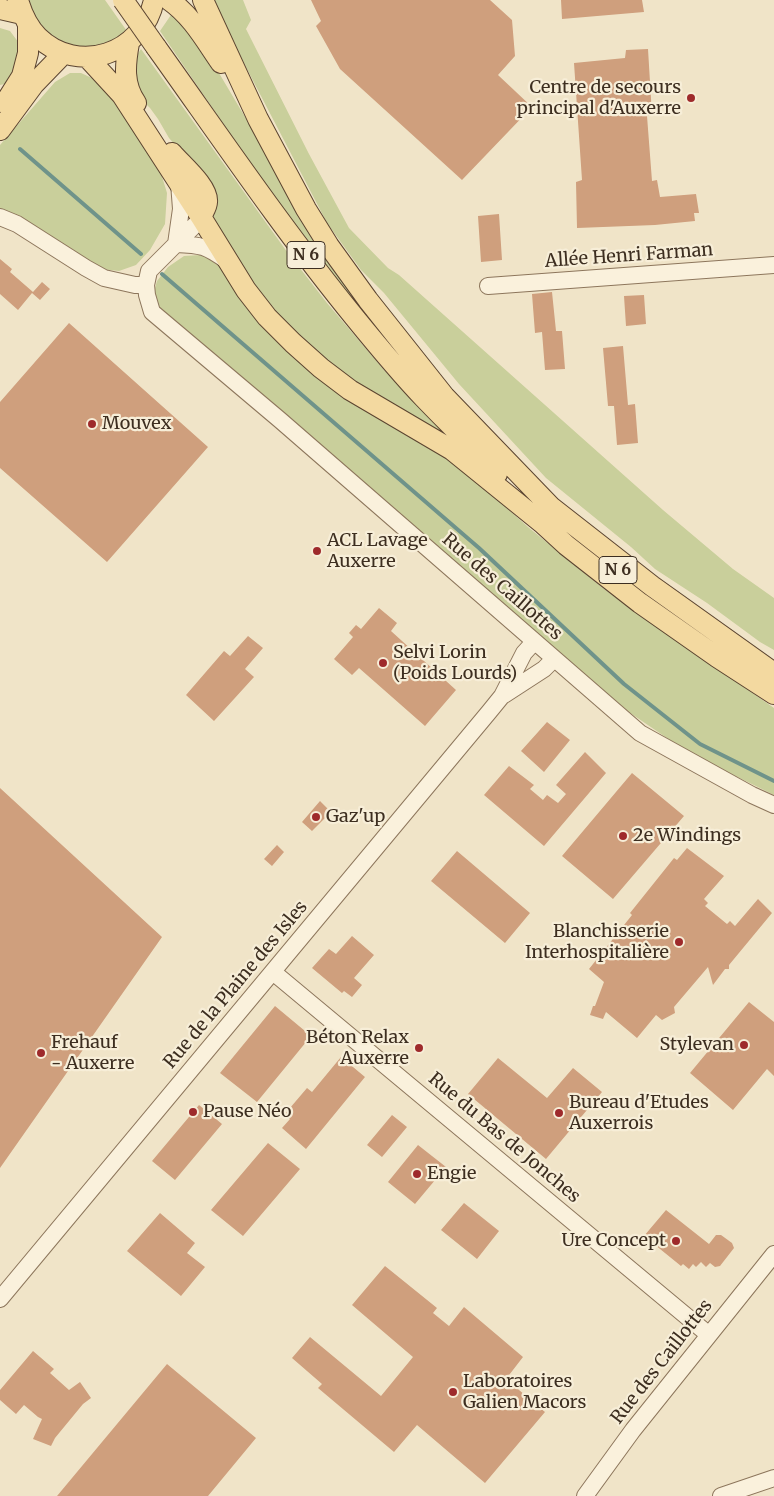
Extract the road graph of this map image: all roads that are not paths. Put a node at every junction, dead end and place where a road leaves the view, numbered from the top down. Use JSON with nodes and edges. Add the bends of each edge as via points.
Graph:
{"nodes":[{"id":1,"x":123,"y":0,"type":"edge"},
{"id":2,"x":154,"y":0,"type":"edge"},
{"id":3,"x":169,"y":0,"type":"edge"},
{"id":4,"x":203,"y":0,"type":"edge"},
{"id":5,"x":0,"y":9,"type":"edge"},
{"id":6,"x":23,"y":13,"type":"edge"},
{"id":7,"x":129,"y":43,"type":"junction"},
{"id":8,"x":64,"y":53,"type":"junction"},
{"id":9,"x":87,"y":57,"type":"junction"},
{"id":10,"x":258,"y":119,"type":"junction"},
{"id":11,"x":1,"y":121,"type":"edge"},
{"id":12,"x":179,"y":183,"type":"junction"},
{"id":13,"x":0,"y":217,"type":"edge"},
{"id":14,"x":201,"y":217,"type":"junction"},
{"id":15,"x":176,"y":244,"type":"junction"},
{"id":16,"x":228,"y":261,"type":"junction"},
{"id":17,"x":774,"y":265,"type":"edge"},
{"id":18,"x":146,"y":285,"type":"junction"},
{"id":19,"x":488,"y":286,"type":"dead end"},
{"id":20,"x":474,"y":448,"type":"junction"},
{"id":21,"x":542,"y":523,"type":"junction"},
{"id":22,"x":534,"y":642,"type":"junction"},
{"id":23,"x":554,"y":659,"type":"junction"},
{"id":24,"x":774,"y":674,"type":"edge"},
{"id":25,"x":774,"y":694,"type":"edge"},
{"id":26,"x":502,"y":696,"type":"junction"},
{"id":27,"x":774,"y":806,"type":"edge"},
{"id":28,"x":273,"y":972,"type":"junction"},
{"id":29,"x":774,"y":1254,"type":"edge"},
{"id":30,"x":0,"y":1299,"type":"edge"},
{"id":31,"x":709,"y":1335,"type":"junction"},
{"id":32,"x":774,"y":1478,"type":"edge"},
{"id":33,"x":584,"y":1496,"type":"edge"},
{"id":34,"x":721,"y":1496,"type":"edge"}],
"edges":[{"from":1,"to":20,"type":"main road","number":"N 6","bridge":true,"via":[[263,198],[355,318],[423,397]]},
{"from":2,"to":7,"type":"main road","via":[[143,28]]},
{"from":3,"to":10,"type":"main road","via":[[192,20]]},
{"from":4,"to":10,"type":"main road"},
{"from":5,"to":6,"type":"main road"},
{"from":6,"to":8,"type":"main road","via":[[38,37]]},
{"from":6,"to":11,"type":"main road","via":[[28,53],[22,76]]},
{"from":7,"to":9,"type":"main road","via":[[102,55]]},
{"from":7,"to":14,"type":"main road","via":[[126,84],[164,144],[203,187],[208,203]]},
{"from":8,"to":9,"type":"main road"},
{"from":8,"to":11,"type":"main road"},
{"from":9,"to":12,"type":"main road","via":[[122,95]]},
{"from":10,"to":24,"type":"main road","via":[[329,246],[445,397],[551,507],[652,586]]},
{"from":12,"to":14,"type":"main road"},
{"from":12,"to":15,"type":"street","via":[[181,209]]},
{"from":13,"to":18,"type":"street","via":[[17,224],[104,278]]},
{"from":14,"to":15,"type":"street"},
{"from":14,"to":16,"type":"main road"},
{"from":15,"to":16,"type":"street","via":[[206,247]]},
{"from":15,"to":18,"type":"street","via":[[149,271]]},
{"from":16,"to":21,"type":"main road","via":[[267,317],[321,368],[350,390],[452,450]]},
{"from":17,"to":19,"type":"street","name":"Allée Henri Farman"},
{"from":18,"to":22,"type":"street","name":"Rue des Caillottes","via":[[152,312]]},
{"from":20,"to":21,"type":"main road","number":"N 6"},
{"from":20,"to":24,"type":"main road","number":"N 6","via":[[550,516],[647,593]]},
{"from":21,"to":25,"type":"main road","number":"N 6","via":[[640,603]]},
{"from":22,"to":23,"type":"street","name":"Rue des Caillottes"},
{"from":22,"to":26,"type":"street","name":"Rue de la Plaine des Isles","via":[[524,653]]},
{"from":23,"to":26,"type":"street","name":"Rue de la Plaine des Isles","via":[[544,670]]},
{"from":23,"to":27,"type":"street","name":"Rue des Caillottes","via":[[640,733]]},
{"from":26,"to":28,"type":"street","name":"Rue de la Plaine des Isles"},
{"from":28,"to":30,"type":"street","name":"Rue de la Plaine des Isles"},
{"from":28,"to":31,"type":"street","name":"Rue du Bas de Jonches"},
{"from":29,"to":31,"type":"street","name":"Rue des Caillottes"},
{"from":31,"to":33,"type":"street","name":"Rue des Caillottes"},
{"from":32,"to":34,"type":"street"}]}
